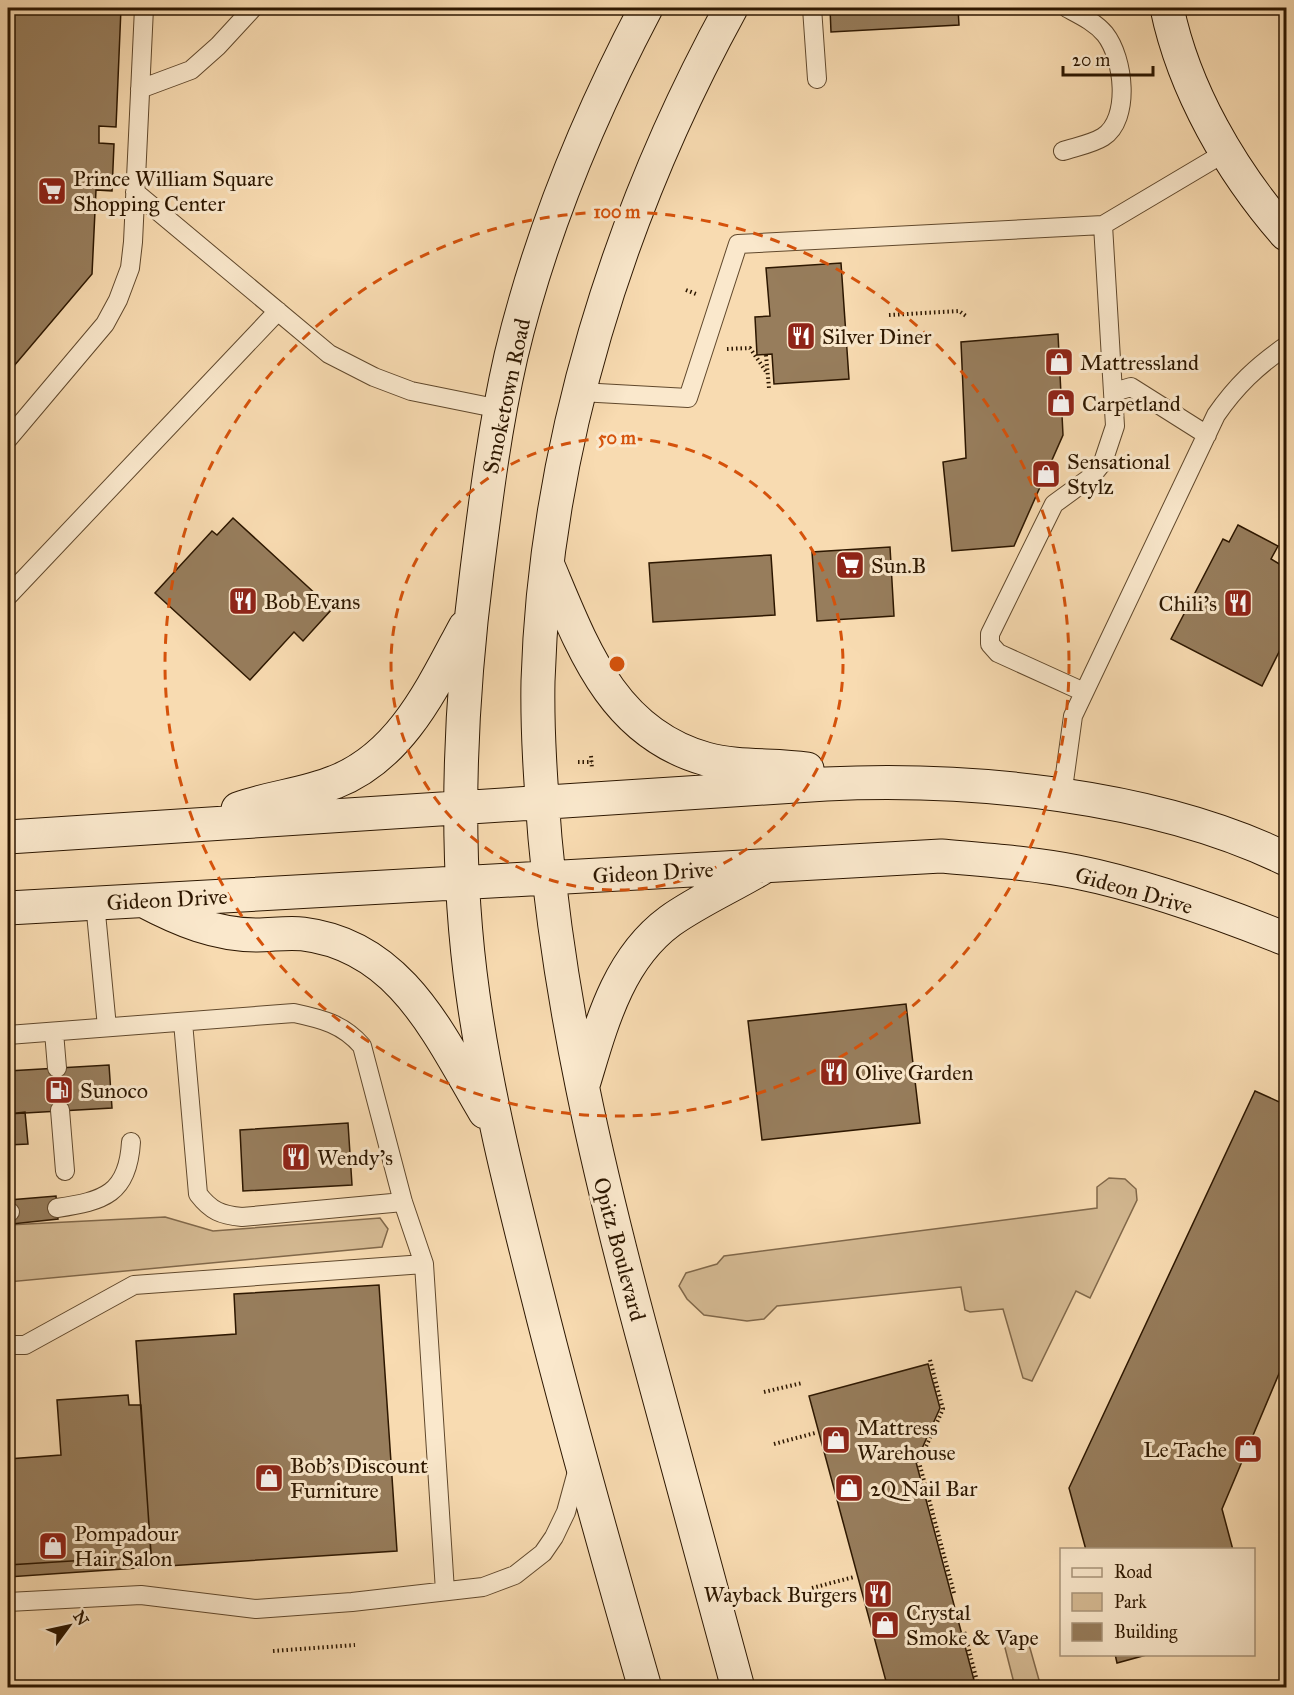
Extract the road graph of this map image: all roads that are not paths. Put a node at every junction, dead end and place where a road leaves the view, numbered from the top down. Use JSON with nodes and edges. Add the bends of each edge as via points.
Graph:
{"nodes":[{"id":1,"x":144,"y":8,"type":"edge"},
{"id":2,"x":252,"y":8,"type":"edge"},
{"id":3,"x":646,"y":8,"type":"edge"},
{"id":4,"x":731,"y":8,"type":"edge"},
{"id":5,"x":812,"y":8,"type":"edge"},
{"id":6,"x":1067,"y":8,"type":"edge"},
{"id":7,"x":1167,"y":16,"type":"edge"},
{"id":8,"x":817,"y":79,"type":"dead end"},
{"id":9,"x":140,"y":89,"type":"junction"},
{"id":10,"x":1063,"y":151,"type":"dead end"},
{"id":11,"x":1226,"y":152,"type":"junction"},
{"id":12,"x":135,"y":192,"type":"junction"},
{"id":13,"x":1102,"y":225,"type":"junction"},
{"id":14,"x":1287,"y":234,"type":"edge"},
{"id":15,"x":278,"y":311,"type":"junction"},
{"id":16,"x":1287,"y":346,"type":"edge"},
{"id":17,"x":580,"y":392,"type":"junction"},
{"id":18,"x":1114,"y":392,"type":"junction"},
{"id":19,"x":500,"y":409,"type":"junction"},
{"id":20,"x":1207,"y":435,"type":"junction"},
{"id":21,"x":8,"y":439,"type":"edge"},
{"id":22,"x":548,"y":564,"type":"junction"},
{"id":23,"x":8,"y":596,"type":"edge"},
{"id":24,"x":470,"y":618,"type":"junction"},
{"id":25,"x":1084,"y":692,"type":"junction"},
{"id":26,"x":861,"y":782,"type":"junction"},
{"id":27,"x":1062,"y":796,"type":"junction"},
{"id":28,"x":542,"y":802,"type":"junction"},
{"id":29,"x":460,"y":807,"type":"junction"},
{"id":30,"x":207,"y":824,"type":"junction"},
{"id":31,"x":8,"y":837,"type":"edge"},
{"id":32,"x":1287,"y":859,"type":"edge"},
{"id":33,"x":768,"y":865,"type":"junction"},
{"id":34,"x":549,"y":878,"type":"junction"},
{"id":35,"x":462,"y":883,"type":"junction"},
{"id":36,"x":143,"y":901,"type":"junction"},
{"id":37,"x":95,"y":903,"type":"junction"},
{"id":38,"x":8,"y":908,"type":"edge"},
{"id":39,"x":1286,"y":938,"type":"edge"},
{"id":40,"x":183,"y":1022,"type":"junction"},
{"id":41,"x":107,"y":1028,"type":"junction"},
{"id":42,"x":54,"y":1032,"type":"junction"},
{"id":43,"x":8,"y":1035,"type":"edge"},
{"id":44,"x":57,"y":1068,"type":"dead end"},
{"id":45,"x":581,"y":1090,"type":"junction"},
{"id":46,"x":60,"y":1110,"type":"dead end"},
{"id":47,"x":498,"y":1134,"type":"junction"},
{"id":48,"x":131,"y":1142,"type":"dead end"},
{"id":49,"x":65,"y":1172,"type":"dead end"},
{"id":50,"x":403,"y":1202,"type":"junction"},
{"id":51,"x":57,"y":1208,"type":"dead end"},
{"id":52,"x":424,"y":1264,"type":"junction"},
{"id":53,"x":8,"y":1345,"type":"edge"},
{"id":54,"x":579,"y":1460,"type":"junction"},
{"id":55,"x":445,"y":1591,"type":"junction"},
{"id":56,"x":8,"y":1602,"type":"edge"},
{"id":57,"x":631,"y":1639,"type":"junction"},
{"id":58,"x":627,"y":1688,"type":"edge"},
{"id":59,"x":645,"y":1688,"type":"edge"},
{"id":60,"x":738,"y":1688,"type":"edge"}],
"edges":[{"from":1,"to":9,"type":"lane"},
{"from":2,"to":9,"type":"lane","via":[[191,70]]},
{"from":3,"to":19,"type":"main road","name":"Smoketown Road","via":[[571,166],[538,258]]},
{"from":4,"to":17,"type":"main road","via":[[660,149],[622,247]]},
{"from":5,"to":8,"type":"lane"},
{"from":6,"to":10,"type":"lane","via":[[1090,20],[1106,35],[1113,49],[1122,96],[1121,113],[1114,127],[1102,138]]},
{"from":7,"to":11,"type":"main road","via":[[1184,70]]},
{"from":9,"to":12,"type":"lane"},
{"from":11,"to":13,"type":"lane"},
{"from":11,"to":14,"type":"main road"},
{"from":12,"to":15,"type":"lane"},
{"from":12,"to":21,"type":"lane","via":[[130,268],[118,300],[105,324]]},
{"from":13,"to":17,"type":"lane","via":[[738,243],[688,398]]},
{"from":13,"to":18,"type":"lane"},
{"from":15,"to":19,"type":"lane","via":[[329,354],[374,377],[411,391]]},
{"from":15,"to":23,"type":"lane"},
{"from":16,"to":20,"type":"lane","via":[[1235,388]]},
{"from":17,"to":22,"type":"main road","via":[[566,450]]},
{"from":18,"to":20,"type":"lane","via":[[1131,387]]},
{"from":18,"to":25,"type":"lane","via":[[1115,426],[1103,462],[1091,477],[1054,504],[990,634],[990,644],[998,653]]},
{"from":19,"to":24,"type":"main road","name":"Smoketown Road"},
{"from":20,"to":25,"type":"lane"},
{"from":22,"to":26,"type":"main road","via":[[587,658],[607,688],[643,728],[673,746],[707,759],[742,765],[789,766]]},
{"from":22,"to":28,"type":"main road","via":[[538,680]]},
{"from":24,"to":29,"type":"main road","name":"Smoketown Road"},
{"from":24,"to":30,"type":"main road","via":[[418,712],[366,766],[336,782],[267,799]]},
{"from":25,"to":27,"type":"lane","via":[[1073,716]]},
{"from":26,"to":27,"type":"main road","via":[[954,784]]},
{"from":26,"to":28,"type":"main road"},
{"from":27,"to":32,"type":"main road","via":[[1117,805],[1212,829]]},
{"from":28,"to":29,"type":"main road"},
{"from":28,"to":34,"type":"main road","name":"Opitz Boulevard"},
{"from":29,"to":30,"type":"main road"},
{"from":29,"to":35,"type":"main road"},
{"from":30,"to":31,"type":"main road"},
{"from":33,"to":34,"type":"main road","name":"Gideon Drive"},
{"from":33,"to":39,"type":"main road","name":"Gideon Drive","via":[[940,856],[1005,861],[1077,872],[1148,891]]},
{"from":33,"to":45,"type":"main road","via":[[670,920],[649,938],[628,966],[603,1019]]},
{"from":34,"to":35,"type":"main road","name":"Gideon Drive"},
{"from":34,"to":45,"type":"main road","name":"Opitz Boulevard"},
{"from":35,"to":36,"type":"main road","name":"Gideon Drive"},
{"from":35,"to":47,"type":"main road","via":[[472,991]]},
{"from":36,"to":37,"type":"main road","name":"Gideon Drive"},
{"from":36,"to":47,"type":"main road","via":[[178,919],[216,931],[331,939],[377,963],[422,1006]]},
{"from":37,"to":38,"type":"main road","name":"Gideon Drive"},
{"from":37,"to":41,"type":"lane"},
{"from":40,"to":41,"type":"lane"},
{"from":40,"to":50,"type":"lane","via":[[294,1013],[331,1022],[353,1035],[367,1060]]},
{"from":40,"to":50,"type":"lane","via":[[198,1194],[206,1205],[220,1215],[242,1217]]},
{"from":41,"to":42,"type":"lane"},
{"from":42,"to":43,"type":"lane"},
{"from":42,"to":44,"type":"lane"},
{"from":45,"to":60,"type":"main road","name":"Opitz Boulevard"},
{"from":46,"to":49,"type":"lane"},
{"from":47,"to":54,"type":"main road"},
{"from":48,"to":51,"type":"lane","via":[[130,1162],[114,1189],[101,1199]]},
{"from":50,"to":52,"type":"lane"},
{"from":52,"to":53,"type":"lane","via":[[134,1285],[26,1345]]},
{"from":52,"to":55,"type":"lane"},
{"from":54,"to":55,"type":"lane","via":[[566,1512],[554,1537],[534,1562],[495,1584]]},
{"from":54,"to":57,"type":"main road"},
{"from":55,"to":56,"type":"lane","via":[[256,1609],[141,1594]]},
{"from":57,"to":58,"type":"main road"},
{"from":57,"to":59,"type":"main road"}]}
